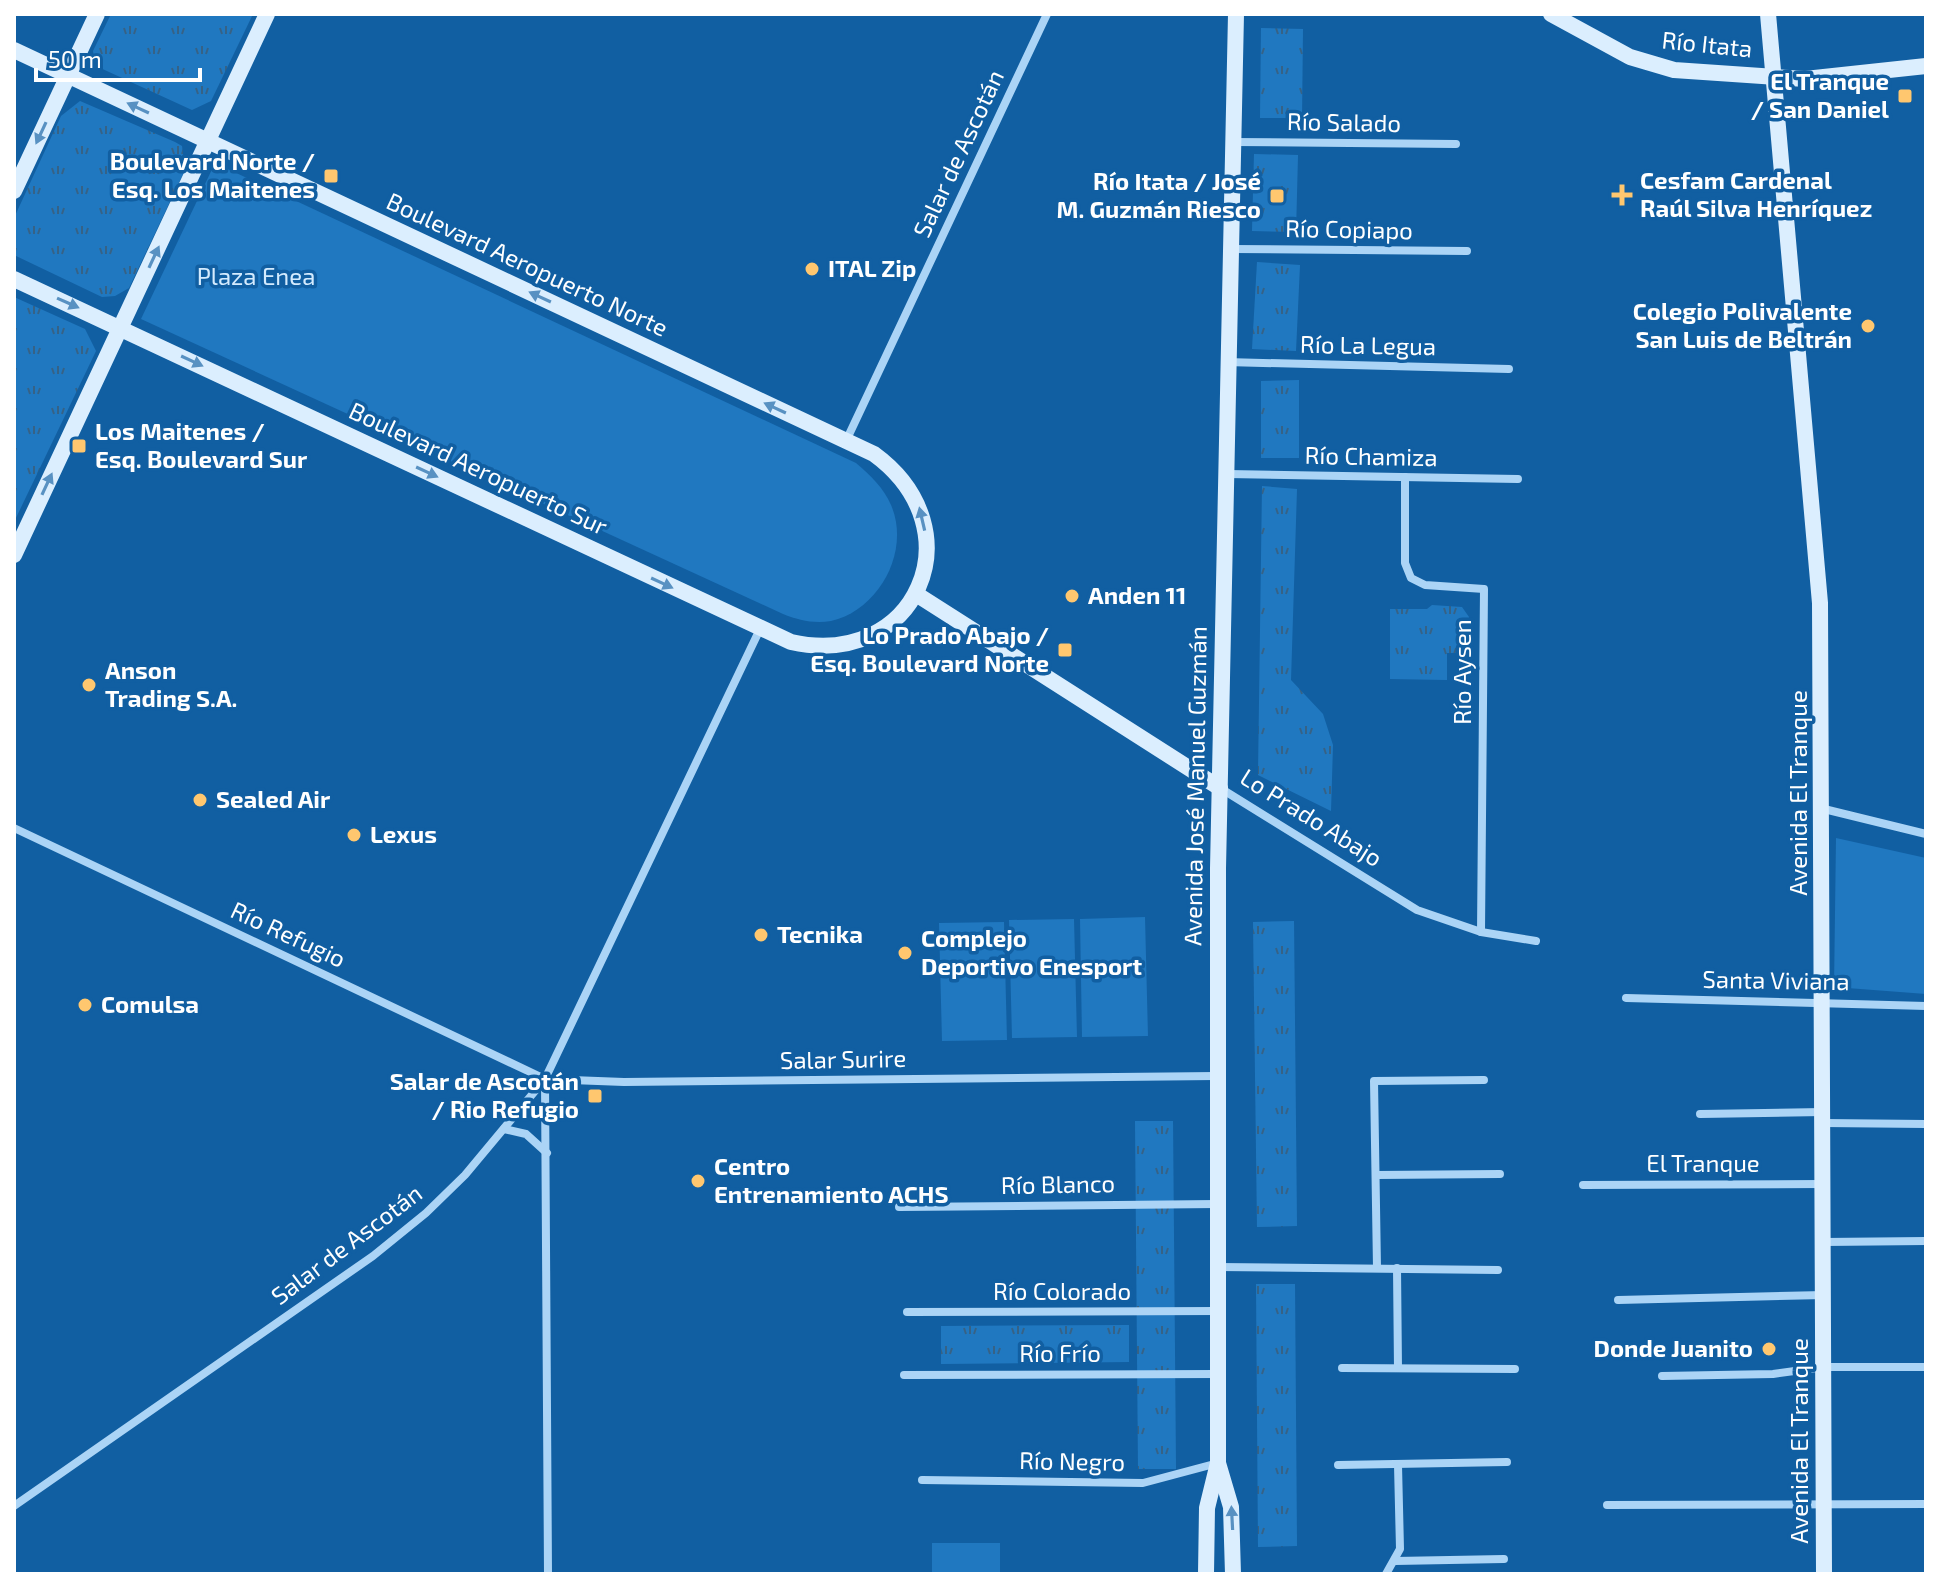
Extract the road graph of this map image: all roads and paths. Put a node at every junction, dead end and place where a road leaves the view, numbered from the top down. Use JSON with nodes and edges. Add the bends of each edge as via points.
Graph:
{"nodes":[{"id":1,"x":97,"y":14,"type":"edge"},
{"id":2,"x":267,"y":14,"type":"edge"},
{"id":3,"x":1047,"y":14,"type":"edge"},
{"id":4,"x":1236,"y":14,"type":"edge"},
{"id":5,"x":1551,"y":14,"type":"edge"},
{"id":6,"x":1768,"y":14,"type":"edge"},
{"id":7,"x":14,"y":50,"type":"edge"},
{"id":8,"x":1926,"y":66,"type":"edge"},
{"id":9,"x":68,"y":75,"type":"junction"},
{"id":10,"x":1773,"y":77,"type":"junction"},
{"id":11,"x":207,"y":141,"type":"junction"},
{"id":12,"x":1232,"y":142,"type":"junction"},
{"id":13,"x":1456,"y":144,"type":"dead end"},
{"id":14,"x":14,"y":191,"type":"edge"},
{"id":15,"x":1230,"y":249,"type":"junction"},
{"id":16,"x":1467,"y":251,"type":"dead end"},
{"id":17,"x":14,"y":279,"type":"edge"},
{"id":18,"x":121,"y":328,"type":"junction"},
{"id":19,"x":1226,"y":362,"type":"junction"},
{"id":20,"x":1509,"y":369,"type":"dead end"},
{"id":21,"x":846,"y":441,"type":"junction"},
{"id":22,"x":1224,"y":474,"type":"junction"},
{"id":23,"x":1405,"y":477,"type":"junction"},
{"id":24,"x":1518,"y":479,"type":"dead end"},
{"id":25,"x":14,"y":555,"type":"edge"},
{"id":26,"x":916,"y":594,"type":"junction"},
{"id":27,"x":760,"y":629,"type":"junction"},
{"id":28,"x":1220,"y":788,"type":"junction"},
{"id":29,"x":1824,"y":809,"type":"junction"},
{"id":30,"x":14,"y":828,"type":"edge"},
{"id":31,"x":1926,"y":834,"type":"edge"},
{"id":32,"x":1481,"y":932,"type":"junction"},
{"id":33,"x":1536,"y":941,"type":"dead end"},
{"id":34,"x":1626,"y":998,"type":"dead end"},
{"id":35,"x":1824,"y":1002,"type":"junction"},
{"id":36,"x":1926,"y":1006,"type":"edge"},
{"id":37,"x":1216,"y":1076,"type":"junction"},
{"id":38,"x":545,"y":1079,"type":"junction"},
{"id":39,"x":1484,"y":1080,"type":"dead end"},
{"id":40,"x":1700,"y":1114,"type":"dead end"},
{"id":41,"x":1824,"y":1117,"type":"junction"},
{"id":42,"x":1926,"y":1124,"type":"edge"},
{"id":43,"x":504,"y":1129,"type":"junction"},
{"id":44,"x":547,"y":1154,"type":"junction"},
{"id":45,"x":1500,"y":1174,"type":"dead end"},
{"id":46,"x":1377,"y":1175,"type":"junction"},
{"id":47,"x":1824,"y":1184,"type":"junction"},
{"id":48,"x":1583,"y":1185,"type":"dead end"},
{"id":49,"x":1217,"y":1204,"type":"junction"},
{"id":50,"x":899,"y":1207,"type":"dead end"},
{"id":51,"x":1926,"y":1241,"type":"edge"},
{"id":52,"x":1824,"y":1242,"type":"junction"},
{"id":53,"x":1218,"y":1267,"type":"junction"},
{"id":54,"x":1377,"y":1268,"type":"junction"},
{"id":55,"x":1397,"y":1268,"type":"junction"},
{"id":56,"x":1498,"y":1270,"type":"dead end"},
{"id":57,"x":1824,"y":1295,"type":"junction"},
{"id":58,"x":1618,"y":1300,"type":"dead end"},
{"id":59,"x":1218,"y":1311,"type":"junction"},
{"id":60,"x":907,"y":1312,"type":"dead end"},
{"id":61,"x":1824,"y":1367,"type":"junction"},
{"id":62,"x":1926,"y":1367,"type":"edge"},
{"id":63,"x":1342,"y":1368,"type":"dead end"},
{"id":64,"x":1398,"y":1368,"type":"junction"},
{"id":65,"x":1515,"y":1369,"type":"dead end"},
{"id":66,"x":1217,"y":1374,"type":"junction"},
{"id":67,"x":904,"y":1375,"type":"dead end"},
{"id":68,"x":1662,"y":1376,"type":"dead end"},
{"id":69,"x":1507,"y":1462,"type":"dead end"},
{"id":70,"x":1218,"y":1463,"type":"junction"},
{"id":71,"x":1338,"y":1465,"type":"dead end"},
{"id":72,"x":1398,"y":1465,"type":"junction"},
{"id":73,"x":922,"y":1480,"type":"dead end"},
{"id":74,"x":1823,"y":1503,"type":"junction"},
{"id":75,"x":1926,"y":1504,"type":"edge"},
{"id":76,"x":1607,"y":1505,"type":"dead end"},
{"id":77,"x":14,"y":1506,"type":"edge"},
{"id":78,"x":1504,"y":1559,"type":"dead end"},
{"id":79,"x":1395,"y":1561,"type":"junction"},
{"id":80,"x":548,"y":1574,"type":"edge"},
{"id":81,"x":1206,"y":1574,"type":"edge"},
{"id":82,"x":1233,"y":1574,"type":"edge"},
{"id":83,"x":1386,"y":1574,"type":"edge"},
{"id":84,"x":1824,"y":1574,"type":"edge"}],
"edges":[{"from":1,"to":9,"type":"street"},
{"from":2,"to":11,"type":"street"},
{"from":3,"to":21,"type":"street","name":"Salar de Ascotán"},
{"from":4,"to":12,"type":"street","name":"Avenida José Manuel Guzmán"},
{"from":5,"to":10,"type":"street","name":"Río Itata","via":[[1609,47],[1659,67]]},
{"from":6,"to":10,"type":"street","name":"Avenida El Tranque"},
{"from":7,"to":9,"type":"street","name":"Boulevard Aeropuerto Norte"},
{"from":8,"to":10,"type":"street","name":"Río Itata","via":[[1818,78]]},
{"from":11,"to":9,"type":"street","name":"Boulevard Aeropuerto Norte","one_way":true},
{"from":9,"to":14,"type":"street","one_way":true},
{"from":10,"to":29,"type":"street","name":"Avenida El Tranque","via":[[1818,564]]},
{"from":18,"to":11,"type":"street","one_way":true},
{"from":21,"to":11,"type":"street","name":"Boulevard Aeropuerto Norte","one_way":true},
{"from":12,"to":13,"type":"street","name":"Río Salado"},
{"from":12,"to":15,"type":"street","name":"Avenida José Manuel Guzmán"},
{"from":15,"to":16,"type":"street","name":"Río Copiapo"},
{"from":15,"to":19,"type":"street","name":"Avenida José Manuel Guzmán"},
{"from":17,"to":18,"type":"street","name":"Boulevard Aeropuerto Sur","one_way":true},
{"from":25,"to":18,"type":"street","one_way":true},
{"from":18,"to":27,"type":"street","name":"Boulevard Aeropuerto Sur","one_way":true},
{"from":19,"to":20,"type":"street","name":"Río La Legua"},
{"from":19,"to":22,"type":"street","name":"Avenida José Manuel Guzmán"},
{"from":26,"to":21,"type":"street","name":"Boulevard Aeropuerto Norte","one_way":true,"via":[[928,552],[919,506],[893,467]]},
{"from":22,"to":23,"type":"street","name":"Río Chamiza"},
{"from":22,"to":28,"type":"street","name":"Avenida José Manuel Guzmán"},
{"from":23,"to":24,"type":"street","name":"Río Chamiza"},
{"from":23,"to":32,"type":"street","name":"Río Aysen","via":[[1405,563],[1411,578],[1425,585],[1484,589]]},
{"from":26,"to":27,"type":"street","name":"Boulevard Aeropuerto Sur","via":[[876,633],[837,646],[815,647]]},
{"from":26,"to":28,"type":"street","name":"Lo Prado Abajo"},
{"from":27,"to":38,"type":"street","name":"Salar de Ascotán"},
{"from":28,"to":32,"type":"street","name":"Lo Prado Abajo","via":[[1386,893],[1446,922]]},
{"from":28,"to":37,"type":"street","name":"Avenida José Manuel Guzmán"},
{"from":29,"to":31,"type":"street"},
{"from":29,"to":35,"type":"street","name":"Avenida El Tranque"},
{"from":30,"to":38,"type":"street","name":"Río Refugio"},
{"from":32,"to":33,"type":"street","name":"Lo Prado Abajo"},
{"from":34,"to":35,"type":"street","name":"Santa Viviana"},
{"from":35,"to":36,"type":"street","name":"Santa Viviana"},
{"from":35,"to":41,"type":"street","name":"Avenida El Tranque"},
{"from":37,"to":38,"type":"street","name":"Salar Surire"},
{"from":37,"to":49,"type":"street","name":"Avenida José Manuel Guzmán"},
{"from":38,"to":43,"type":"street","name":"Salar de Ascotán"},
{"from":38,"to":44,"type":"street"},
{"from":39,"to":46,"type":"street","via":[[1374,1081]]},
{"from":40,"to":41,"type":"street"},
{"from":41,"to":42,"type":"street"},
{"from":41,"to":47,"type":"street","name":"Avenida El Tranque"},
{"from":43,"to":44,"type":"street","via":[[526,1134]]},
{"from":43,"to":77,"type":"street","name":"Salar de Ascotán","via":[[465,1175],[398,1238]]},
{"from":44,"to":80,"type":"street"},
{"from":45,"to":46,"type":"street"},
{"from":46,"to":54,"type":"street"},
{"from":47,"to":48,"type":"street","name":"El Tranque"},
{"from":47,"to":52,"type":"street","name":"Avenida El Tranque"},
{"from":49,"to":50,"type":"street","name":"Río Blanco"},
{"from":49,"to":53,"type":"street","name":"Avenida José Manuel Guzmán"},
{"from":51,"to":52,"type":"street"},
{"from":52,"to":57,"type":"street","name":"Avenida El Tranque"},
{"from":53,"to":54,"type":"street"},
{"from":53,"to":59,"type":"street","name":"Avenida José Manuel Guzmán"},
{"from":54,"to":55,"type":"street"},
{"from":55,"to":56,"type":"street"},
{"from":55,"to":64,"type":"street"},
{"from":57,"to":58,"type":"street"},
{"from":57,"to":61,"type":"street","name":"Avenida El Tranque"},
{"from":59,"to":60,"type":"street","name":"Río Colorado"},
{"from":59,"to":66,"type":"street","name":"Avenida José Manuel Guzmán"},
{"from":61,"to":62,"type":"street"},
{"from":61,"to":68,"type":"street","via":[[1773,1374]]},
{"from":61,"to":74,"type":"street","name":"Avenida El Tranque"},
{"from":63,"to":64,"type":"street"},
{"from":64,"to":65,"type":"street"},
{"from":66,"to":67,"type":"street","name":"Río Frío"},
{"from":66,"to":70,"type":"street","name":"Avenida José Manuel Guzmán"},
{"from":69,"to":72,"type":"street"},
{"from":70,"to":73,"type":"street","name":"Río Negro","via":[[1143,1483]]},
{"from":70,"to":81,"type":"street","name":"Avenida José Manuel Guzmán","via":[[1207,1508]]},
{"from":82,"to":70,"type":"street","name":"Avenida José Manuel Guzmán","one_way":true,"via":[[1231,1507]]},
{"from":71,"to":72,"type":"street"},
{"from":72,"to":79,"type":"street","via":[[1400,1549]]},
{"from":74,"to":75,"type":"street"},
{"from":74,"to":76,"type":"street"},
{"from":74,"to":84,"type":"street","name":"Avenida El Tranque"},
{"from":78,"to":79,"type":"street"},
{"from":79,"to":83,"type":"street"}]}
